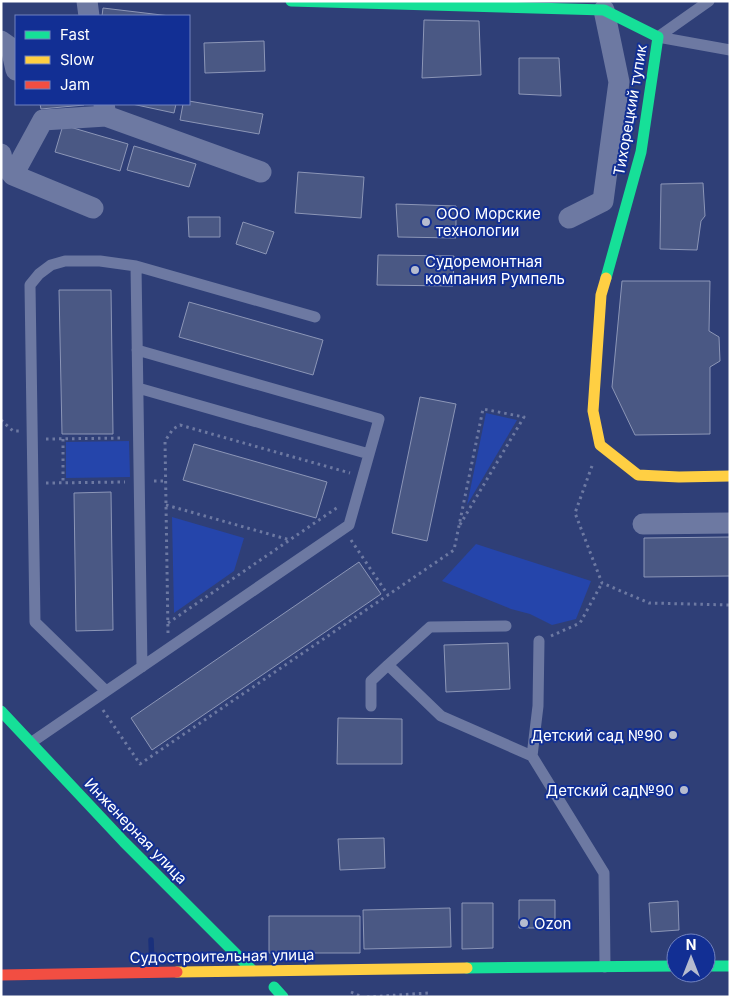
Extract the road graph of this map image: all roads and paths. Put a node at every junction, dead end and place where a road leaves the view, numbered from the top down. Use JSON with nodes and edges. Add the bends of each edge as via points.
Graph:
{"nodes":[{"id":1,"x":87,"y":1,"type":"edge"},
{"id":2,"x":291,"y":1,"type":"edge"},
{"id":3,"x":709,"y":1,"type":"edge"},
{"id":4,"x":604,"y":10,"type":"junction"},
{"id":5,"x":89,"y":15,"type":"edge"},
{"id":6,"x":658,"y":37,"type":"junction"},
{"id":7,"x":1,"y":41,"type":"edge"},
{"id":8,"x":730,"y":50,"type":"edge"},
{"id":9,"x":15,"y":66,"type":"edge"},
{"id":10,"x":105,"y":110,"type":"edge"},
{"id":11,"x":1,"y":154,"type":"edge"},
{"id":12,"x":261,"y":172,"type":"dead end"},
{"id":13,"x":13,"y":175,"type":"junction"},
{"id":14,"x":93,"y":208,"type":"dead end"},
{"id":15,"x":569,"y":218,"type":"dead end"},
{"id":16,"x":136,"y":266,"type":"junction"},
{"id":17,"x":315,"y":317,"type":"dead end"},
{"id":18,"x":137,"y":350,"type":"junction"},
{"id":19,"x":138,"y":388,"type":"junction"},
{"id":20,"x":138,"y":437,"type":"junction"},
{"id":21,"x":32,"y":439,"type":"junction"},
{"id":22,"x":63,"y":439,"type":"junction"},
{"id":23,"x":600,"y":445,"type":"junction"},
{"id":24,"x":369,"y":454,"type":"junction"},
{"id":25,"x":730,"y":476,"type":"edge"},
{"id":26,"x":363,"y":477,"type":"junction"},
{"id":27,"x":166,"y":481,"type":"junction"},
{"id":28,"x":139,"y":482,"type":"junction"},
{"id":29,"x":33,"y":483,"type":"junction"},
{"id":30,"x":63,"y":483,"type":"junction"},
{"id":31,"x":166,"y":504,"type":"junction"},
{"id":32,"x":340,"y":505,"type":"dead end"},
{"id":33,"x":730,"y":523,"type":"edge"},
{"id":34,"x":643,"y":524,"type":"dead end"},
{"id":35,"x":458,"y":528,"type":"junction"},
{"id":36,"x":343,"y":529,"type":"junction"},
{"id":37,"x":290,"y":540,"type":"junction"},
{"id":38,"x":602,"y":582,"type":"junction"},
{"id":39,"x":388,"y":595,"type":"junction"},
{"id":40,"x":730,"y":605,"type":"edge"},
{"id":41,"x":168,"y":623,"type":"junction"},
{"id":42,"x":506,"y":626,"type":"dead end"},
{"id":43,"x":539,"y":642,"type":"joint"},
{"id":44,"x":168,"y":649,"type":"junction"},
{"id":45,"x":388,"y":665,"type":"junction"},
{"id":46,"x":142,"y":667,"type":"junction"},
{"id":47,"x":106,"y":691,"type":"junction"},
{"id":48,"x":95,"y":698,"type":"junction"},
{"id":49,"x":371,"y":706,"type":"dead end"},
{"id":50,"x":1,"y":711,"type":"edge"},
{"id":51,"x":32,"y":742,"type":"junction"},
{"id":52,"x":532,"y":756,"type":"junction"},
{"id":53,"x":666,"y":966,"type":"edge"},
{"id":54,"x":716,"y":966,"type":"edge"},
{"id":55,"x":730,"y":966,"type":"edge"},
{"id":56,"x":605,"y":967,"type":"junction"},
{"id":57,"x":252,"y":970,"type":"junction"},
{"id":58,"x":1,"y":975,"type":"edge"},
{"id":59,"x":432,"y":993,"type":"dead end"},
{"id":60,"x":284,"y":997,"type":"edge"},
{"id":61,"x":366,"y":997,"type":"edge"}],
"edges":[{"from":1,"to":5,"type":"street"},
{"from":2,"to":4,"type":"main road","name":"Тихорецкий тупик"},
{"from":3,"to":6,"type":"lane"},
{"from":4,"to":6,"type":"main road","name":"Тихорецкий тупик"},
{"from":4,"to":15,"type":"street","via":[[619,82],[603,200]]},
{"from":6,"to":8,"type":"lane"},
{"from":6,"to":23,"type":"main road","name":"Тихорецкий тупик","via":[[641,152],[602,295],[593,411]]},
{"from":7,"to":9,"type":"street","via":[[11,48]]},
{"from":10,"to":12,"type":"street"},
{"from":10,"to":13,"type":"street","via":[[43,120]]},
{"from":11,"to":13,"type":"street","via":[[3,163]]},
{"from":13,"to":14,"type":"street"},
{"from":16,"to":17,"type":"lane"},
{"from":16,"to":18,"type":"lane"},
{"from":16,"to":21,"type":"lane","via":[[65,261],[52,265],[30,285]]},
{"from":18,"to":19,"type":"lane"},
{"from":18,"to":24,"type":"lane","via":[[380,419]]},
{"from":19,"to":20,"type":"lane"},
{"from":19,"to":24,"type":"lane"},
{"from":20,"to":22,"type":"path"},
{"from":20,"to":28,"type":"lane"},
{"from":21,"to":22,"type":"path"},
{"from":21,"to":29,"type":"lane"},
{"from":22,"to":30,"type":"path"},
{"from":23,"to":25,"type":"main road","via":[[638,475]]},
{"from":23,"to":38,"type":"path","via":[[574,513]]},
{"from":24,"to":26,"type":"lane"},
{"from":26,"to":27,"type":"path","via":[[180,425],[165,441]]},
{"from":26,"to":36,"type":"lane","via":[[349,526]]},
{"from":27,"to":28,"type":"path"},
{"from":27,"to":31,"type":"path"},
{"from":28,"to":30,"type":"path"},
{"from":28,"to":46,"type":"lane"},
{"from":29,"to":30,"type":"path"},
{"from":29,"to":47,"type":"lane","via":[[35,622]]},
{"from":31,"to":37,"type":"path"},
{"from":31,"to":41,"type":"path"},
{"from":32,"to":37,"type":"path"},
{"from":33,"to":34,"type":"street"},
{"from":35,"to":35,"type":"path","via":[[483,408],[524,417],[514,434]]},
{"from":35,"to":39,"type":"path","via":[[454,550]]},
{"from":36,"to":39,"type":"path"},
{"from":36,"to":44,"type":"lane"},
{"from":37,"to":41,"type":"path"},
{"from":38,"to":40,"type":"path","via":[[649,603]]},
{"from":38,"to":43,"type":"path","via":[[580,623]]},
{"from":39,"to":48,"type":"path","via":[[140,764]]},
{"from":41,"to":44,"type":"path"},
{"from":42,"to":45,"type":"lane","via":[[430,627]]},
{"from":43,"to":52,"type":"lane","via":[[538,706]]},
{"from":44,"to":46,"type":"lane"},
{"from":45,"to":49,"type":"lane","via":[[371,681]]},
{"from":45,"to":52,"type":"lane","via":[[441,716]]},
{"from":46,"to":47,"type":"lane"},
{"from":47,"to":48,"type":"lane"},
{"from":48,"to":51,"type":"lane"},
{"from":50,"to":51,"type":"main road","name":"Инженерная улица"},
{"from":51,"to":57,"type":"main road","name":"Инженерная улица"},
{"from":52,"to":56,"type":"lane","via":[[604,872]]},
{"from":53,"to":56,"type":"main road","name":"Судостроительная улица"},
{"from":54,"to":55,"type":"main road"},
{"from":56,"to":57,"type":"main road","name":"Судостроительная улица"},
{"from":57,"to":58,"type":"main road","name":"Судостроительная улица"},
{"from":57,"to":60,"type":"main road","name":"Инженерная улица"},
{"from":59,"to":61,"type":"path"}]}
